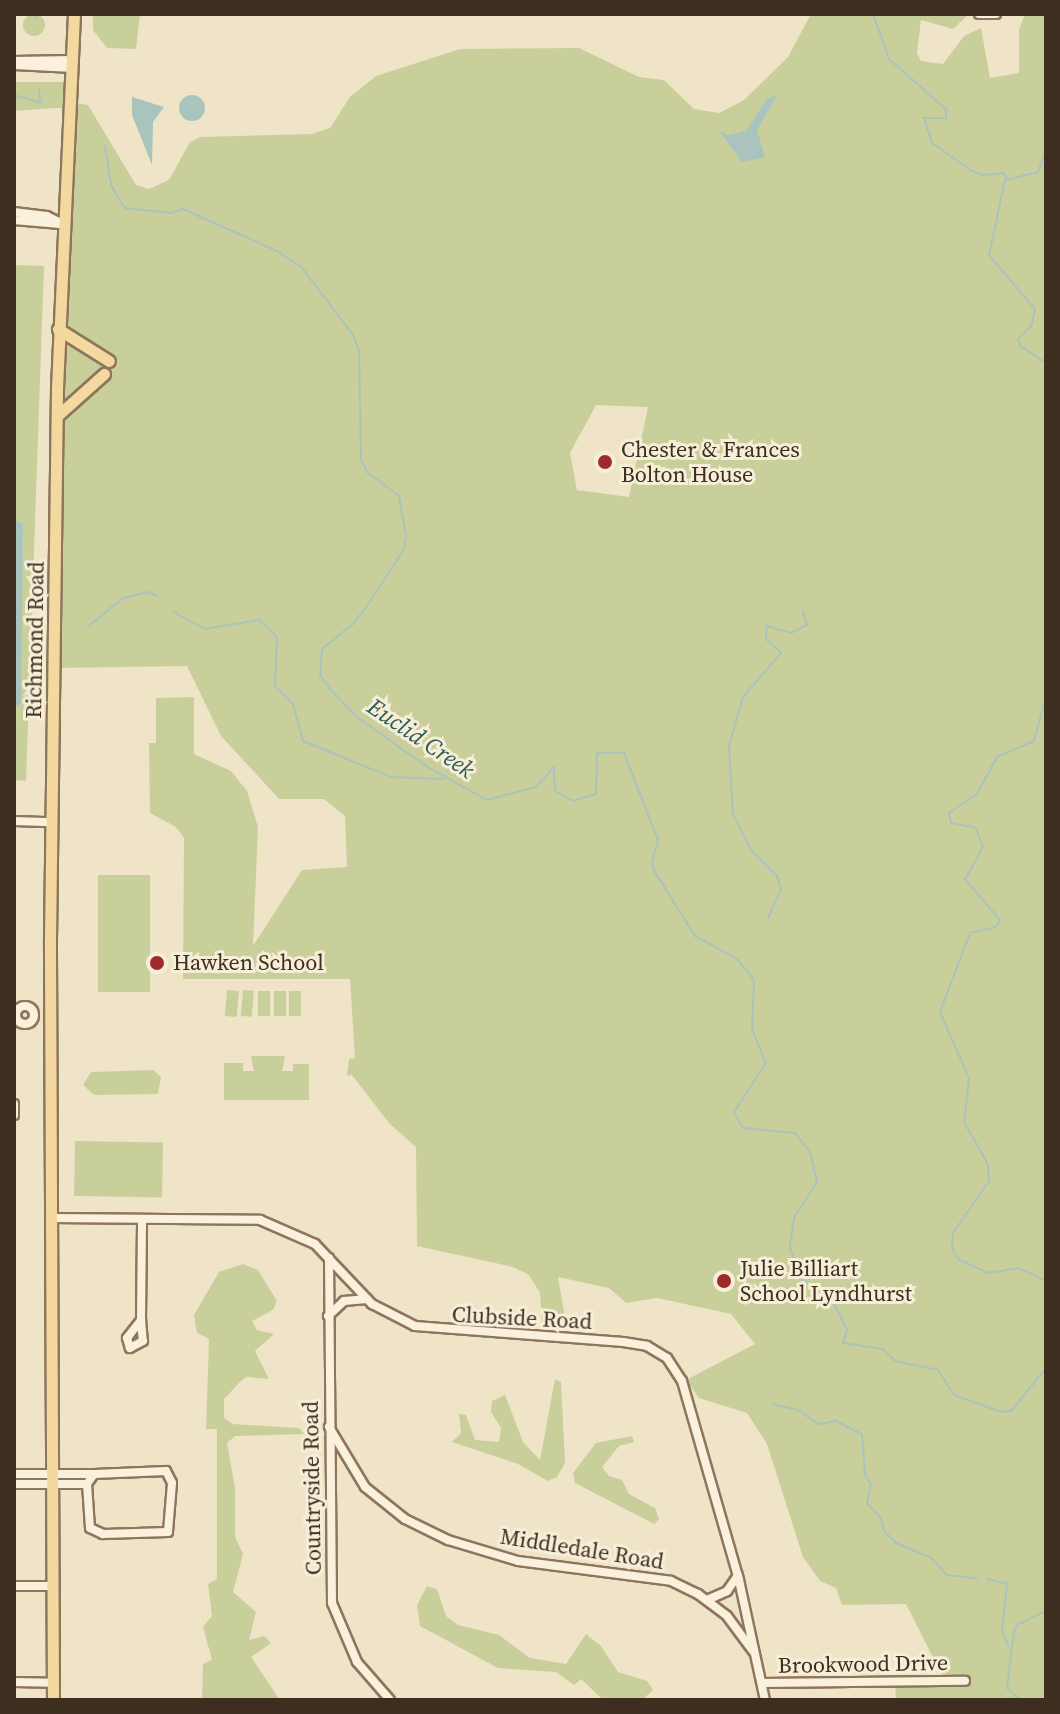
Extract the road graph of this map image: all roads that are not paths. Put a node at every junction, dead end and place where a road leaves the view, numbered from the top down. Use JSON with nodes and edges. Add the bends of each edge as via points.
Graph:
{"nodes":[{"id":1,"x":74,"y":14,"type":"edge"},
{"id":2,"x":979,"y":14,"type":"edge"},
{"id":3,"x":996,"y":14,"type":"edge"},
{"id":4,"x":14,"y":63,"type":"edge"},
{"id":5,"x":74,"y":64,"type":"junction"},
{"id":6,"x":14,"y":212,"type":"edge"},
{"id":7,"x":14,"y":220,"type":"edge"},
{"id":8,"x":61,"y":223,"type":"junction"},
{"id":9,"x":58,"y":329,"type":"junction"},
{"id":10,"x":109,"y":361,"type":"dead end"},
{"id":11,"x":104,"y":374,"type":"dead end"},
{"id":12,"x":57,"y":416,"type":"junction"},
{"id":13,"x":14,"y":821,"type":"edge"},
{"id":14,"x":52,"y":822,"type":"junction"},
{"id":15,"x":33,"y":1014,"type":"dead end"},
{"id":16,"x":50,"y":1014,"type":"junction"},
{"id":17,"x":14,"y":1104,"type":"edge"},
{"id":18,"x":14,"y":1115,"type":"edge"},
{"id":19,"x":51,"y":1218,"type":"junction"},
{"id":20,"x":142,"y":1219,"type":"junction"},
{"id":21,"x":329,"y":1258,"type":"junction"},
{"id":22,"x":368,"y":1299,"type":"junction"},
{"id":23,"x":328,"y":1316,"type":"junction"},
{"id":24,"x":141,"y":1320,"type":"dead end"},
{"id":25,"x":329,"y":1427,"type":"junction"},
{"id":26,"x":14,"y":1474,"type":"edge"},
{"id":27,"x":94,"y":1474,"type":"junction"},
{"id":28,"x":52,"y":1479,"type":"junction"},
{"id":29,"x":14,"y":1484,"type":"edge"},
{"id":30,"x":87,"y":1484,"type":"junction"},
{"id":31,"x":738,"y":1575,"type":"junction"},
{"id":32,"x":14,"y":1586,"type":"edge"},
{"id":33,"x":53,"y":1586,"type":"junction"},
{"id":34,"x":707,"y":1600,"type":"junction"},
{"id":35,"x":756,"y":1655,"type":"junction"},
{"id":36,"x":965,"y":1681,"type":"dead end"},
{"id":37,"x":14,"y":1682,"type":"edge"},
{"id":38,"x":53,"y":1683,"type":"junction"},
{"id":39,"x":762,"y":1683,"type":"junction"},
{"id":40,"x":53,"y":1700,"type":"edge"},
{"id":41,"x":390,"y":1700,"type":"edge"},
{"id":42,"x":765,"y":1700,"type":"edge"}],
"edges":[{"from":1,"to":5,"type":"main road","name":"Richmond Road"},
{"from":2,"to":3,"type":"street"},
{"from":4,"to":5,"type":"street"},
{"from":5,"to":8,"type":"main road","name":"Richmond Road"},
{"from":6,"to":8,"type":"street"},
{"from":7,"to":8,"type":"street"},
{"from":8,"to":9,"type":"main road","name":"Richmond Road"},
{"from":9,"to":10,"type":"main road"},
{"from":9,"to":12,"type":"main road","name":"Richmond Road"},
{"from":11,"to":12,"type":"main road"},
{"from":12,"to":14,"type":"main road","name":"Richmond Road"},
{"from":13,"to":14,"type":"street"},
{"from":14,"to":16,"type":"main road","name":"Richmond Road"},
{"from":15,"to":16,"type":"street"},
{"from":16,"to":19,"type":"main road","name":"Richmond Road"},
{"from":17,"to":18,"type":"street"},
{"from":19,"to":20,"type":"street","name":"Clubside Road"},
{"from":19,"to":28,"type":"main road","name":"Richmond Road"},
{"from":20,"to":21,"type":"street","name":"Clubside Road","via":[[260,1220],[300,1235]]},
{"from":20,"to":24,"type":"street"},
{"from":21,"to":22,"type":"street","name":"Clubside Road"},
{"from":21,"to":23,"type":"street","name":"Countryside Road"},
{"from":22,"to":23,"type":"street","via":[[344,1301]]},
{"from":22,"to":31,"type":"street","name":"Clubside Road","via":[[392,1318],[435,1332],[623,1342],[647,1346],[667,1358],[682,1381]]},
{"from":23,"to":25,"type":"street","name":"Countryside Road"},
{"from":25,"to":34,"type":"street","name":"Middledale Road","via":[[365,1487],[405,1519],[448,1540],[518,1561],[671,1581]]},
{"from":25,"to":41,"type":"street","name":"Countryside Road","via":[[332,1603],[357,1662]]},
{"from":26,"to":28,"type":"street"},
{"from":27,"to":28,"type":"street"},
{"from":27,"to":30,"type":"street"},
{"from":27,"to":30,"type":"street","via":[[168,1473],[170,1529],[162,1534],[94,1530],[87,1521]]},
{"from":28,"to":29,"type":"street"},
{"from":28,"to":30,"type":"street"},
{"from":28,"to":33,"type":"main road","name":"Richmond Road"},
{"from":31,"to":34,"type":"street","via":[[727,1591]]},
{"from":31,"to":35,"type":"street","name":"Clubside Road"},
{"from":32,"to":33,"type":"street"},
{"from":33,"to":38,"type":"main road","name":"Richmond Road"},
{"from":34,"to":35,"type":"street","name":"Middledale Road","via":[[727,1616]]},
{"from":35,"to":39,"type":"street","name":"Clubside Road"},
{"from":36,"to":39,"type":"street","name":"Brookwood Drive"},
{"from":37,"to":38,"type":"street"},
{"from":38,"to":40,"type":"main road","name":"Richmond Road"},
{"from":39,"to":42,"type":"street","name":"Clubside Road"}]}
